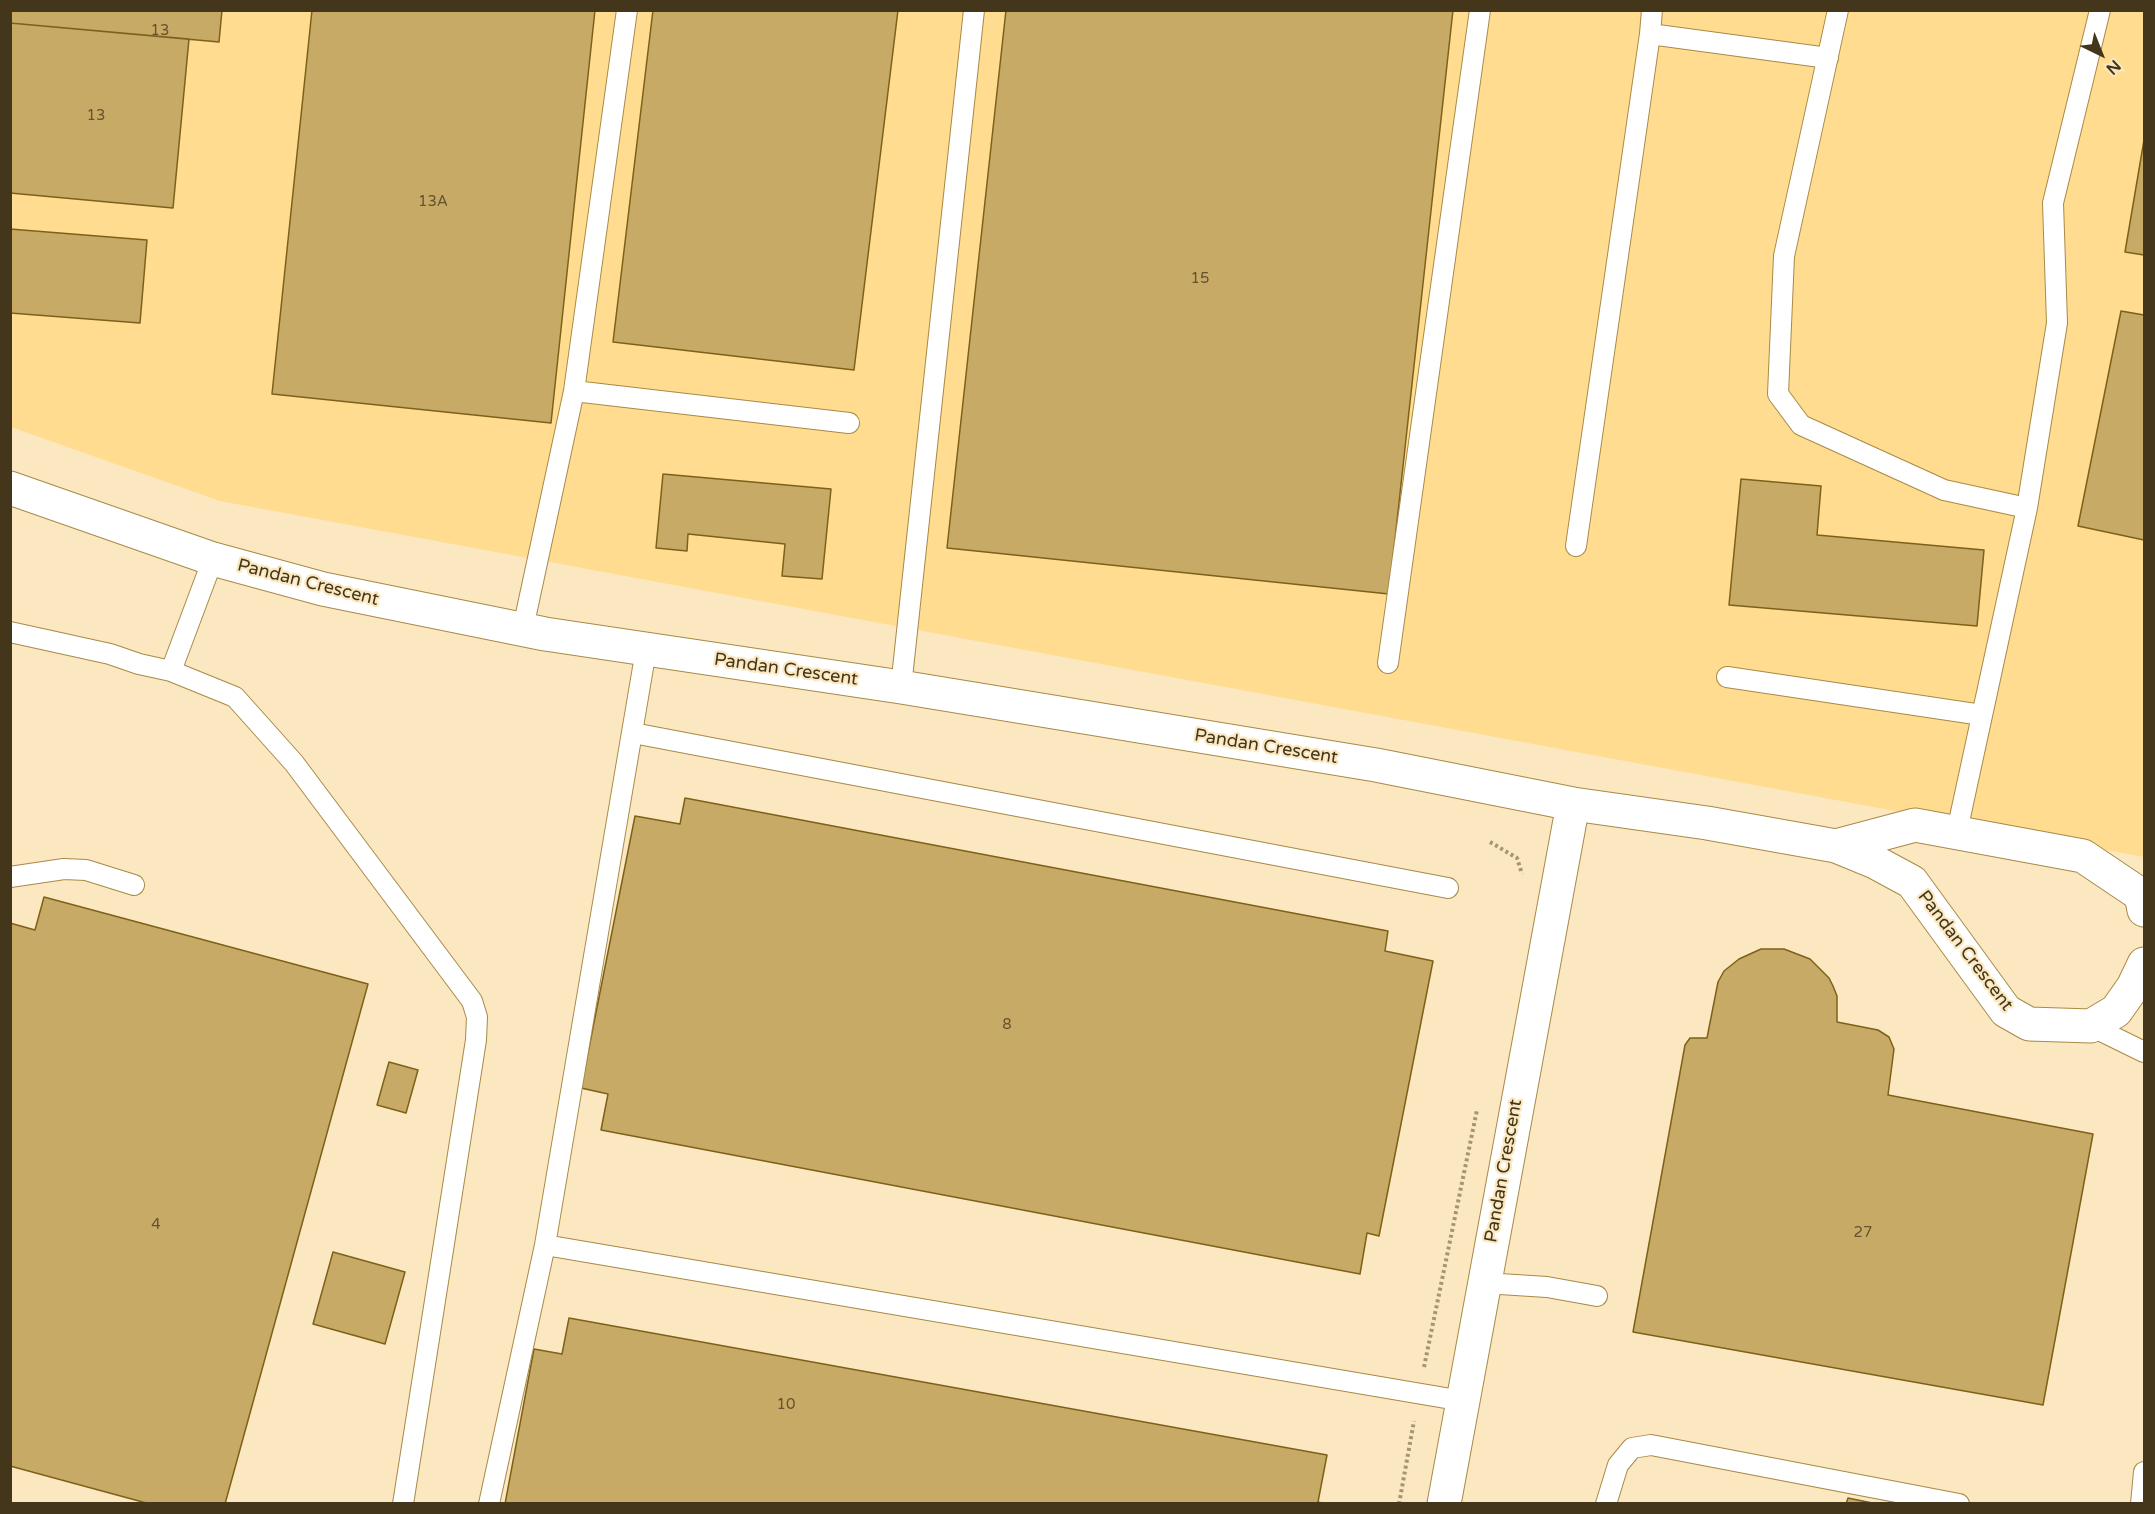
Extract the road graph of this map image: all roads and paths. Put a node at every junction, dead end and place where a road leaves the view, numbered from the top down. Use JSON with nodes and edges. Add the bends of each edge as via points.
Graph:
{"nodes":[{"id":1,"x":627,"y":10,"type":"edge"},
{"id":2,"x":974,"y":10,"type":"edge"},
{"id":3,"x":1480,"y":10,"type":"edge"},
{"id":4,"x":1652,"y":10,"type":"edge"},
{"id":5,"x":1838,"y":10,"type":"edge"},
{"id":6,"x":2100,"y":10,"type":"edge"},
{"id":7,"x":1650,"y":34,"type":"junction"},
{"id":8,"x":1828,"y":58,"type":"junction"},
{"id":9,"x":574,"y":392,"type":"junction"},
{"id":10,"x":849,"y":423,"type":"dead end"},
{"id":11,"x":10,"y":488,"type":"edge"},
{"id":12,"x":2027,"y":508,"type":"junction"},
{"id":13,"x":1576,"y":546,"type":"dead end"},
{"id":14,"x":213,"y":559,"type":"junction"},
{"id":15,"x":523,"y":628,"type":"junction"},
{"id":16,"x":10,"y":632,"type":"edge"},
{"id":17,"x":646,"y":650,"type":"junction"},
{"id":18,"x":1388,"y":663,"type":"dead end"},
{"id":19,"x":171,"y":671,"type":"junction"},
{"id":20,"x":1727,"y":678,"type":"dead end"},
{"id":21,"x":901,"y":687,"type":"junction"},
{"id":22,"x":1982,"y":715,"type":"junction"},
{"id":23,"x":633,"y":733,"type":"junction"},
{"id":24,"x":1573,"y":804,"type":"junction"},
{"id":25,"x":1957,"y":831,"type":"junction"},
{"id":26,"x":1490,"y":842,"type":"dead end"},
{"id":27,"x":1836,"y":846,"type":"junction"},
{"id":28,"x":10,"y":877,"type":"edge"},
{"id":29,"x":1525,"y":881,"type":"dead end"},
{"id":30,"x":134,"y":885,"type":"dead end"},
{"id":31,"x":1448,"y":888,"type":"dead end"},
{"id":32,"x":2144,"y":900,"type":"edge"},
{"id":33,"x":2145,"y":964,"type":"edge"},
{"id":34,"x":2091,"y":1026,"type":"junction"},
{"id":35,"x":2145,"y":1052,"type":"edge"},
{"id":36,"x":1479,"y":1102,"type":"dead end"},
{"id":37,"x":544,"y":1245,"type":"junction"},
{"id":38,"x":1484,"y":1283,"type":"junction"},
{"id":39,"x":1597,"y":1296,"type":"dead end"},
{"id":40,"x":1419,"y":1393,"type":"junction"},
{"id":41,"x":1463,"y":1401,"type":"junction"},
{"id":42,"x":2145,"y":1472,"type":"edge"},
{"id":43,"x":403,"y":1503,"type":"edge"},
{"id":44,"x":489,"y":1503,"type":"edge"},
{"id":45,"x":1399,"y":1503,"type":"edge"},
{"id":46,"x":1444,"y":1503,"type":"edge"},
{"id":47,"x":1606,"y":1503,"type":"edge"},
{"id":48,"x":1959,"y":1503,"type":"edge"},
{"id":49,"x":2141,"y":1503,"type":"edge"}],
"edges":[{"from":1,"to":9,"type":"lane"},
{"from":2,"to":21,"type":"lane"},
{"from":3,"to":18,"type":"lane"},
{"from":4,"to":7,"type":"lane"},
{"from":5,"to":8,"type":"lane"},
{"from":6,"to":12,"type":"lane","via":[[2053,203],[2057,323]]},
{"from":7,"to":8,"type":"lane"},
{"from":7,"to":13,"type":"lane"},
{"from":8,"to":12,"type":"lane","via":[[1784,256],[1778,394],[1801,425],[1944,490]]},
{"from":9,"to":10,"type":"lane"},
{"from":9,"to":15,"type":"lane"},
{"from":11,"to":14,"type":"street","name":"Pandan Crescent"},
{"from":12,"to":22,"type":"lane"},
{"from":14,"to":15,"type":"street","name":"Pandan Crescent","via":[[323,589]]},
{"from":14,"to":19,"type":"lane"},
{"from":15,"to":17,"type":"street","name":"Pandan Crescent"},
{"from":16,"to":19,"type":"lane"},
{"from":17,"to":21,"type":"street","name":"Pandan Crescent"},
{"from":17,"to":23,"type":"lane"},
{"from":19,"to":43,"type":"lane","via":[[235,697],[246,708],[294,763],[472,1001],[477,1017]]},
{"from":20,"to":22,"type":"lane"},
{"from":21,"to":24,"type":"street","name":"Pandan Crescent","via":[[1376,765]]},
{"from":22,"to":25,"type":"lane"},
{"from":23,"to":31,"type":"lane"},
{"from":23,"to":37,"type":"lane"},
{"from":24,"to":27,"type":"street","name":"Pandan Crescent"},
{"from":24,"to":38,"type":"street","name":"Pandan Crescent"},
{"from":25,"to":27,"type":"street","name":"Pandan Crescent","via":[[1915,825]]},
{"from":25,"to":32,"type":"street","name":"Pandan Crescent","via":[[2032,849],[2083,856]]},
{"from":26,"to":29,"type":"path","via":[[1516,858]]},
{"from":27,"to":34,"type":"street","name":"Pandan Crescent","via":[[1912,882],[2006,1011],[2029,1024]]},
{"from":28,"to":30,"type":"lane","via":[[64,869],[86,870]]},
{"from":33,"to":34,"type":"street","via":[[2116,1011]]},
{"from":34,"to":35,"type":"lane"},
{"from":36,"to":40,"type":"path"},
{"from":37,"to":40,"type":"lane"},
{"from":37,"to":44,"type":"lane"},
{"from":38,"to":39,"type":"lane","via":[[1547,1287]]},
{"from":38,"to":41,"type":"street","name":"Pandan Crescent"},
{"from":40,"to":41,"type":"lane"},
{"from":40,"to":45,"type":"path"},
{"from":41,"to":46,"type":"street","name":"Pandan Crescent"},
{"from":42,"to":49,"type":"lane"},
{"from":47,"to":48,"type":"lane","via":[[1618,1465],[1632,1448],[1651,1445]]}]}
